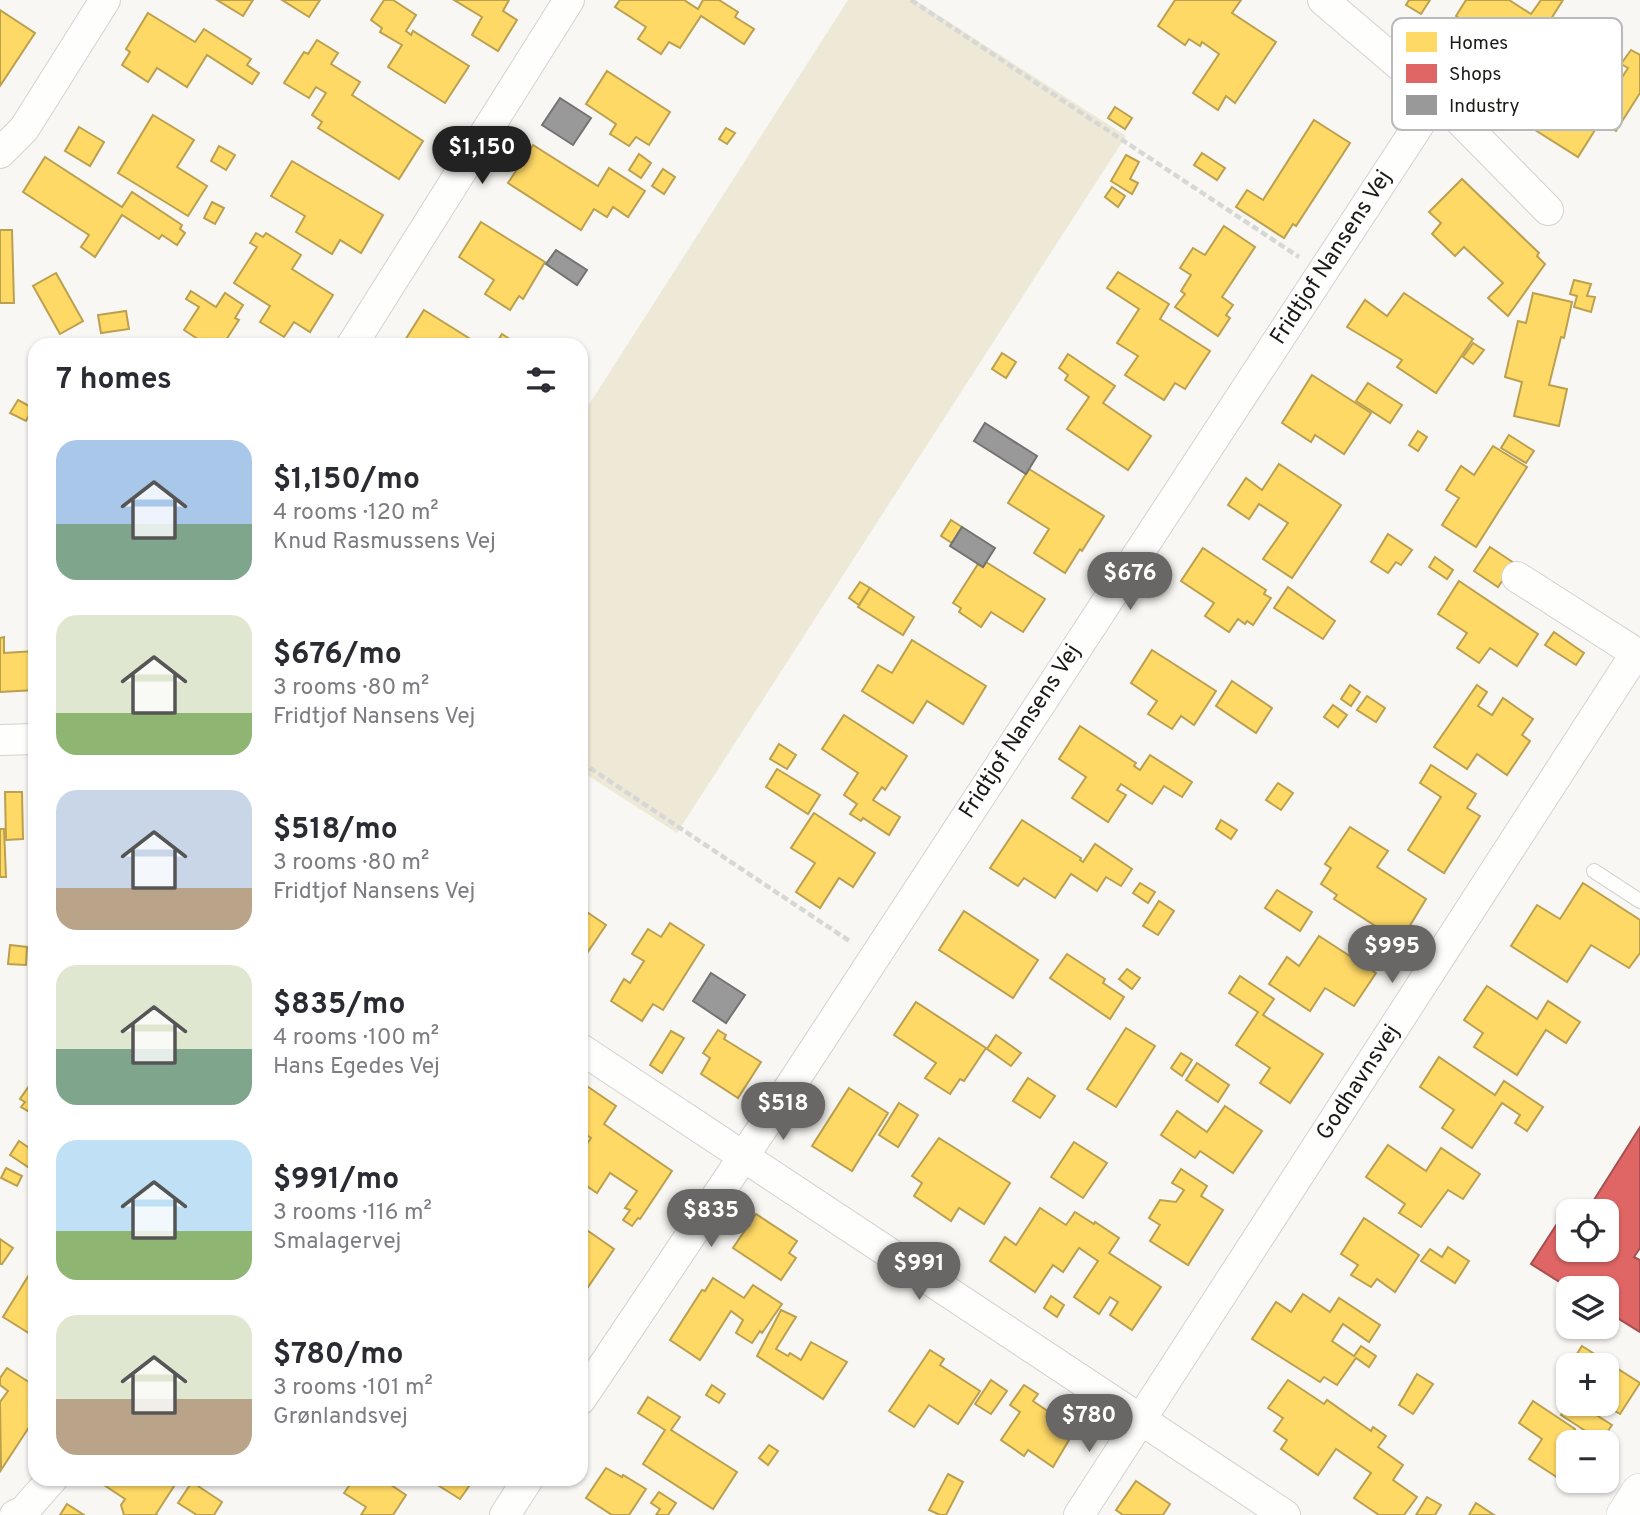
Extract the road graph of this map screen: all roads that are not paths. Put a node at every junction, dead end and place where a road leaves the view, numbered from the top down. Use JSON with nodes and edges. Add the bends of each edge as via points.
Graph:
{"nodes":[{"id":1,"x":105,"y":0,"type":"edge"},
{"id":2,"x":569,"y":0,"type":"edge"},
{"id":3,"x":1323,"y":0,"type":"edge"},
{"id":4,"x":1392,"y":59,"type":"edge"},
{"id":5,"x":1416,"y":130,"type":"edge"},
{"id":6,"x":1469,"y":130,"type":"edge"},
{"id":7,"x":0,"y":153,"type":"edge"},
{"id":8,"x":1548,"y":210,"type":"dead end"},
{"id":9,"x":356,"y":338,"type":"edge"},
{"id":10,"x":1517,"y":577,"type":"dead end"},
{"id":11,"x":28,"y":739,"type":"edge"},
{"id":12,"x":0,"y":740,"type":"edge"},
{"id":13,"x":1594,"y":871,"type":"dead end"},
{"id":14,"x":1640,"y":901,"type":"edge"},
{"id":15,"x":588,"y":1054,"type":"edge"},
{"id":16,"x":743,"y":1156,"type":"junction"},
{"id":17,"x":588,"y":1388,"type":"edge"},
{"id":18,"x":1142,"y":1420,"type":"junction"},
{"id":19,"x":46,"y":1486,"type":"edge"},
{"id":20,"x":524,"y":1486,"type":"edge"},
{"id":21,"x":1640,"y":1492,"type":"edge"},
{"id":22,"x":15,"y":1515,"type":"edge"},
{"id":23,"x":505,"y":1515,"type":"edge"},
{"id":24,"x":1079,"y":1515,"type":"edge"},
{"id":25,"x":1285,"y":1515,"type":"edge"},
{"id":26,"x":1625,"y":1515,"type":"edge"}],
"edges":[{"from":1,"to":7,"type":"street","via":[[24,129]]},
{"from":2,"to":9,"type":"street"},
{"from":3,"to":4,"type":"street"},
{"from":5,"to":16,"type":"street","name":"Fridtjof Nansens Vej"},
{"from":6,"to":8,"type":"street"},
{"from":10,"to":18,"type":"street","name":"Godhavnsvej","via":[[1636,653]]},
{"from":11,"to":12,"type":"street"},
{"from":13,"to":14,"type":"lane"},
{"from":15,"to":16,"type":"street"},
{"from":16,"to":17,"type":"street","name":"Fridtjof Nansens Vej"},
{"from":16,"to":18,"type":"street"},
{"from":18,"to":24,"type":"street"},
{"from":18,"to":25,"type":"street"},
{"from":19,"to":22,"type":"street"},
{"from":20,"to":23,"type":"street"},
{"from":21,"to":26,"type":"street"}]}
